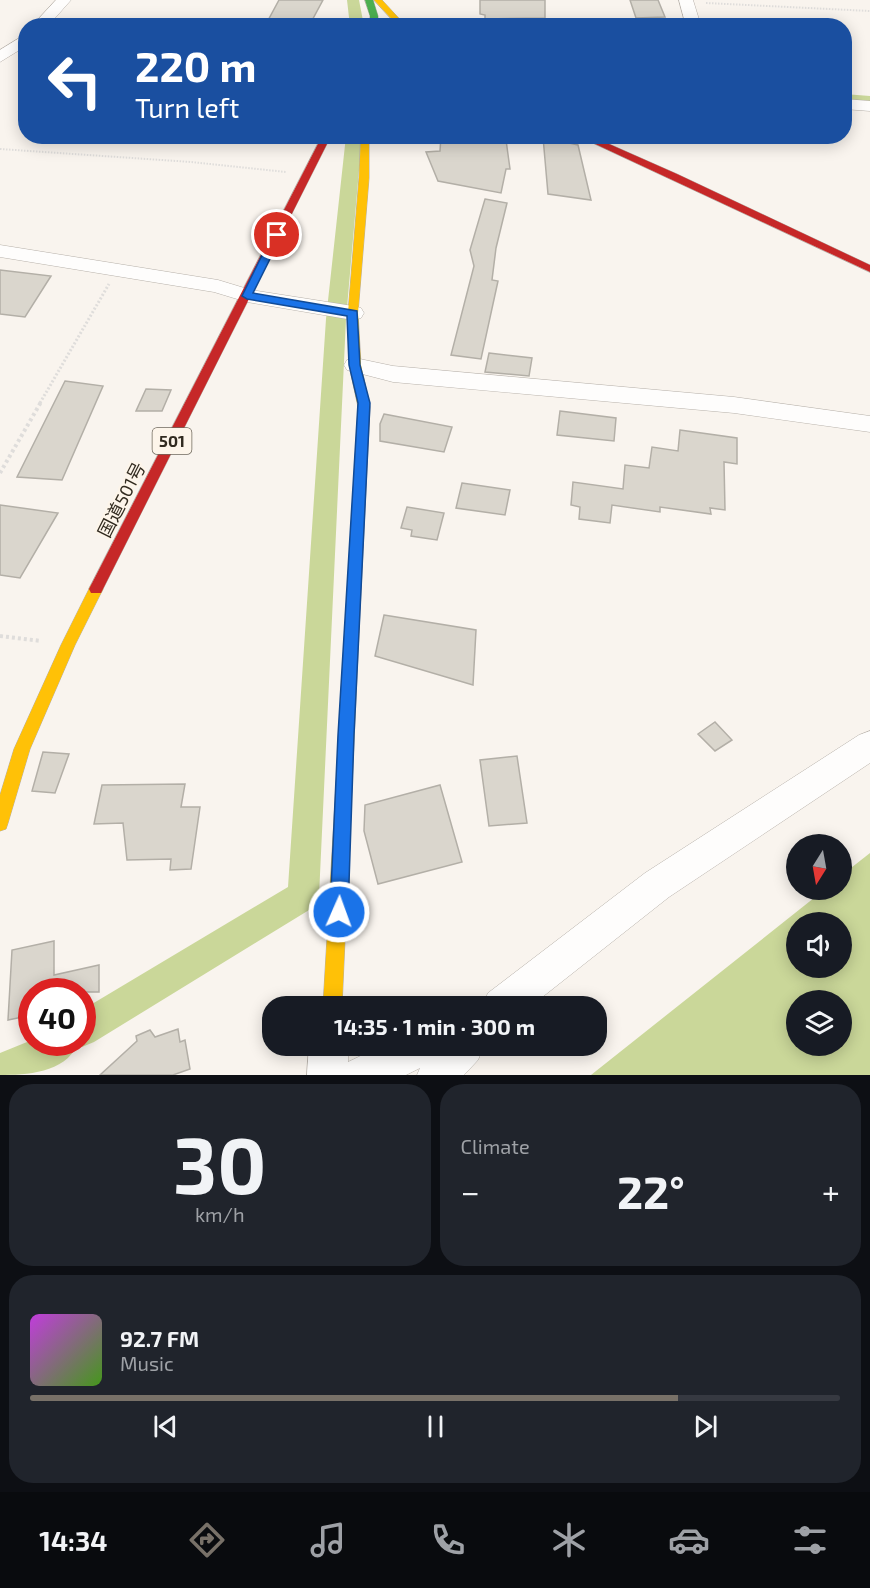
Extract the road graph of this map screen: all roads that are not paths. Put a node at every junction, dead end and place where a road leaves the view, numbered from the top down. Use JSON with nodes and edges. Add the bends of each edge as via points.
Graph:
{"nodes":[{"id":1,"x":64,"y":0,"type":"edge"},
{"id":2,"x":369,"y":0,"type":"edge"},
{"id":3,"x":378,"y":0,"type":"edge"},
{"id":4,"x":686,"y":1,"type":"edge"},
{"id":5,"x":47,"y":18,"type":"edge"},
{"id":6,"x":374,"y":18,"type":"edge"},
{"id":7,"x":395,"y":18,"type":"edge"},
{"id":8,"x":691,"y":18,"type":"edge"},
{"id":9,"x":18,"y":44,"type":"edge"},
{"id":10,"x":0,"y":57,"type":"edge"},
{"id":11,"x":852,"y":105,"type":"edge"},
{"id":12,"x":870,"y":106,"type":"edge"},
{"id":13,"x":323,"y":144,"type":"edge"},
{"id":14,"x":365,"y":144,"type":"edge"},
{"id":15,"x":600,"y":144,"type":"edge"},
{"id":16,"x":0,"y":251,"type":"edge"},
{"id":17,"x":870,"y":269,"type":"edge"},
{"id":18,"x":247,"y":296,"type":"junction"},
{"id":19,"x":343,"y":312,"type":"junction"},
{"id":20,"x":355,"y":365,"type":"junction"},
{"id":21,"x":870,"y":424,"type":"edge"},
{"id":22,"x":870,"y":745,"type":"edge"},
{"id":23,"x":0,"y":823,"type":"edge"},
{"id":24,"x":333,"y":996,"type":"edge"},
{"id":25,"x":514,"y":996,"type":"edge"},
{"id":26,"x":328,"y":1056,"type":"edge"},
{"id":27,"x":403,"y":1056,"type":"edge"},
{"id":28,"x":455,"y":1056,"type":"edge"},
{"id":29,"x":327,"y":1075,"type":"edge"},
{"id":30,"x":362,"y":1075,"type":"edge"},
{"id":31,"x":437,"y":1075,"type":"edge"}],
"edges":[{"from":1,"to":5,"type":"street"},
{"from":2,"to":6,"type":"main road"},
{"from":3,"to":7,"type":"main road"},
{"from":4,"to":8,"type":"street"},
{"from":9,"to":10,"type":"street"},
{"from":11,"to":12,"type":"street"},
{"from":13,"to":18,"type":"main road","name":"国道501号","number":"501"},
{"from":14,"to":19,"type":"main road","via":[[364,178]]},
{"from":15,"to":17,"type":"main road"},
{"from":16,"to":18,"type":"street","via":[[218,285]]},
{"from":18,"to":19,"type":"street"},
{"from":18,"to":23,"type":"main road","name":"国道501号","number":"501","via":[[68,645],[22,749]]},
{"from":19,"to":20,"type":"main road"},
{"from":20,"to":21,"type":"street","via":[[393,374],[734,405]]},
{"from":20,"to":24,"type":"main road","via":[[364,403]]},
{"from":22,"to":25,"type":"street","via":[[657,885]]},
{"from":26,"to":29,"type":"street"},
{"from":27,"to":30,"type":"street"},
{"from":28,"to":31,"type":"street"}]}
